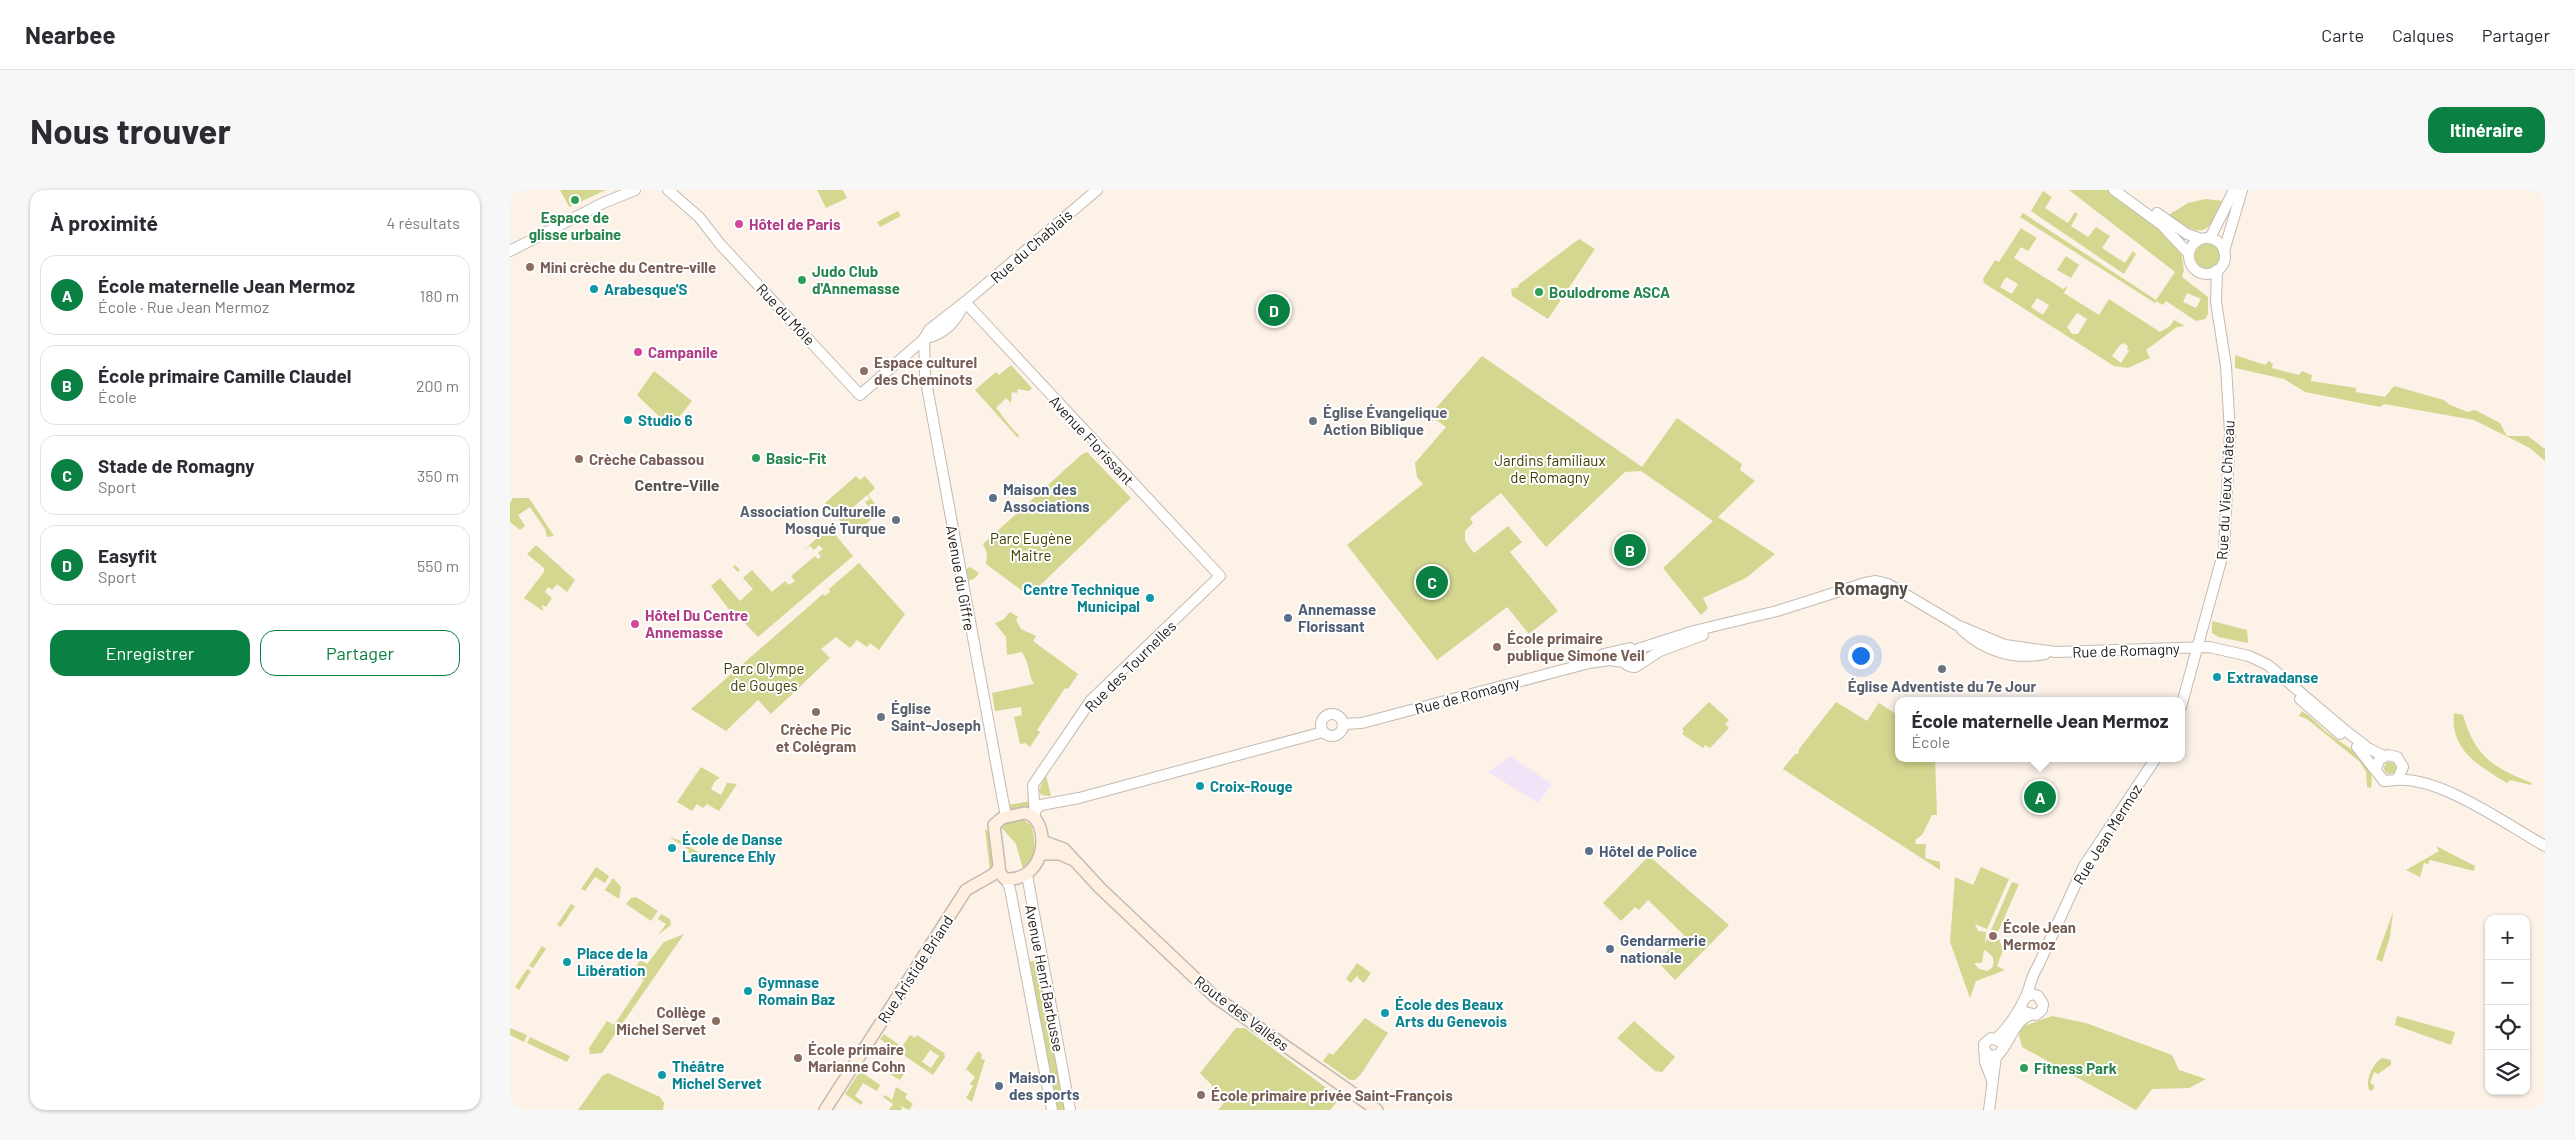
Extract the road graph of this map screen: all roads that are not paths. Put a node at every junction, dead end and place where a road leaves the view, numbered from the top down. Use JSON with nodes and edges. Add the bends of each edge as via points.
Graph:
{"nodes":[{"id":1,"x":635,"y":190,"type":"edge"},
{"id":2,"x":1097,"y":190,"type":"edge"},
{"id":3,"x":2114,"y":190,"type":"edge"},
{"id":4,"x":2126,"y":190,"type":"edge"},
{"id":5,"x":2234,"y":190,"type":"edge"},
{"id":6,"x":2242,"y":190,"type":"edge"},
{"id":7,"x":672,"y":192,"type":"edge"},
{"id":8,"x":609,"y":204,"type":"junction"},
{"id":9,"x":2206,"y":239,"type":"junction"},
{"id":10,"x":510,"y":251,"type":"edge"},
{"id":11,"x":2224,"y":251,"type":"junction"},
{"id":12,"x":2189,"y":254,"type":"junction"},
{"id":13,"x":510,"y":258,"type":"edge"},
{"id":14,"x":2217,"y":270,"type":"junction"},
{"id":15,"x":2198,"y":271,"type":"junction"},
{"id":16,"x":966,"y":302,"type":"junction"},
{"id":17,"x":2216,"y":302,"type":"junction"},
{"id":18,"x":924,"y":339,"type":"junction"},
{"id":19,"x":860,"y":395,"type":"joint"},
{"id":20,"x":1220,"y":576,"type":"joint"},
{"id":21,"x":1727,"y":625,"type":"junction"},
{"id":22,"x":2197,"y":647,"type":"junction"},
{"id":23,"x":1638,"y":649,"type":"junction"},
{"id":24,"x":1625,"y":650,"type":"junction"},
{"id":25,"x":1624,"y":662,"type":"junction"},
{"id":26,"x":1642,"y":662,"type":"junction"},
{"id":27,"x":1589,"y":663,"type":"junction"},
{"id":28,"x":2287,"y":682,"type":"junction"},
{"id":29,"x":2184,"y":697,"type":"edge"},
{"id":30,"x":1344,"y":724,"type":"junction"},
{"id":31,"x":1324,"y":732,"type":"junction"},
{"id":32,"x":2384,"y":756,"type":"junction"},
{"id":33,"x":2153,"y":762,"type":"edge"},
{"id":34,"x":2403,"y":768,"type":"junction"},
{"id":35,"x":2376,"y":770,"type":"junction"},
{"id":36,"x":2397,"y":780,"type":"junction"},
{"id":37,"x":2446,"y":791,"type":"junction"},
{"id":38,"x":1034,"y":815,"type":"junction"},
{"id":39,"x":1006,"y":817,"type":"junction"},
{"id":40,"x":1042,"y":841,"type":"junction"},
{"id":41,"x":2545,"y":846,"type":"edge"},
{"id":42,"x":1041,"y":854,"type":"junction"},
{"id":43,"x":1075,"y":861,"type":"junction"},
{"id":44,"x":1003,"y":875,"type":"junction"},
{"id":45,"x":1027,"y":875,"type":"junction"},
{"id":46,"x":2038,"y":966,"type":"junction"},
{"id":47,"x":2038,"y":996,"type":"junction"},
{"id":48,"x":2024,"y":1001,"type":"junction"},
{"id":49,"x":2030,"y":1015,"type":"junction"},
{"id":50,"x":1997,"y":1038,"type":"junction"},
{"id":51,"x":1984,"y":1050,"type":"junction"},
{"id":52,"x":1999,"y":1052,"type":"junction"},
{"id":53,"x":1992,"y":1080,"type":"junction"},
{"id":54,"x":825,"y":1110,"type":"edge"},
{"id":55,"x":1052,"y":1110,"type":"edge"},
{"id":56,"x":1070,"y":1110,"type":"edge"},
{"id":57,"x":1377,"y":1110,"type":"edge"},
{"id":58,"x":1988,"y":1110,"type":"edge"}],
"edges":[{"from":1,"to":8,"type":"street"},
{"from":2,"to":16,"type":"street","name":"Rue du Chablais"},
{"from":3,"to":12,"type":"street","via":[[2162,225]]},
{"from":4,"to":9,"type":"street","via":[[2182,230]]},
{"from":5,"to":9,"type":"street"},
{"from":6,"to":11,"type":"street"},
{"from":7,"to":19,"type":"street","name":"Rue du Môle","via":[[694,212]]},
{"from":8,"to":10,"type":"street"},
{"from":8,"to":13,"type":"street"},
{"from":9,"to":11,"type":"street","via":[[2219,243]]},
{"from":9,"to":12,"type":"street","via":[[2192,245]]},
{"from":11,"to":14,"type":"street","via":[[2223,262]]},
{"from":12,"to":15,"type":"street","via":[[2191,264]]},
{"from":14,"to":15,"type":"street","via":[[2209,273]]},
{"from":14,"to":17,"type":"street"},
{"from":15,"to":17,"type":"street"},
{"from":16,"to":18,"type":"street","name":"Rue du Chablais","via":[[929,330]]},
{"from":16,"to":20,"type":"street","name":"Avenue Florissant"},
{"from":17,"to":22,"type":"street","name":"Rue du Vieux Château","via":[[2225,360],[2230,432],[2224,550]]},
{"from":18,"to":19,"type":"street","name":"Rue du Chablais"},
{"from":18,"to":39,"type":"street","name":"Avenue du Giffre","via":[[925,376]]},
{"from":20,"to":38,"type":"street","name":"Rue des Tournelles","via":[[1091,700],[1033,785]]},
{"from":21,"to":22,"type":"street","name":"Rue de Romagny","via":[[1873,581],[1888,584],[1957,625],[2005,645],[2056,652]]},
{"from":21,"to":23,"type":"street","name":"Rue de Romagny","via":[[1694,630]]},
{"from":21,"to":26,"type":"street","name":"Rue de Romagny","via":[[1660,651]]},
{"from":22,"to":28,"type":"street","name":"Rue de Romagny","via":[[2254,657]]},
{"from":22,"to":29,"type":"street"},
{"from":23,"to":24,"type":"street"},
{"from":23,"to":26,"type":"street","via":[[1643,656]]},
{"from":24,"to":25,"type":"street"},
{"from":24,"to":27,"type":"street","name":"Rue de Romagny","via":[[1604,654]]},
{"from":25,"to":26,"type":"street","via":[[1633,667]]},
{"from":25,"to":27,"type":"street","name":"Rue de Romagny"},
{"from":27,"to":30,"type":"street","name":"Rue de Romagny","via":[[1362,723]]},
{"from":28,"to":32,"type":"street","via":[[2365,746]]},
{"from":28,"to":35,"type":"street","via":[[2313,712],[2361,750]]},
{"from":30,"to":31,"type":"street","via":[[1336,736]]},
{"from":30,"to":31,"type":"street","via":[[1338,715],[1328,714],[1321,722]]},
{"from":31,"to":38,"type":"street","via":[[1079,798]]},
{"from":32,"to":34,"type":"street","via":[[2396,756]]},
{"from":32,"to":35,"type":"street"},
{"from":33,"to":46,"type":"street","name":"Rue Jean Mermoz","via":[[2084,866]]},
{"from":34,"to":36,"type":"street"},
{"from":34,"to":37,"type":"street"},
{"from":35,"to":36,"type":"street","via":[[2384,781]]},
{"from":36,"to":37,"type":"street","via":[[2416,780]]},
{"from":37,"to":41,"type":"street"},
{"from":38,"to":39,"type":"main road","via":[[1024,813]]},
{"from":38,"to":40,"type":"main road"},
{"from":39,"to":44,"type":"main road","via":[[997,820],[993,829]]},
{"from":40,"to":42,"type":"main road"},
{"from":40,"to":43,"type":"main road","name":"Route des Vallées","via":[[1063,848]]},
{"from":42,"to":43,"type":"main road","via":[[1060,854]]},
{"from":42,"to":45,"type":"main road"},
{"from":43,"to":57,"type":"main road","name":"Route des Vallées","via":[[1215,997]]},
{"from":44,"to":45,"type":"main road"},
{"from":44,"to":54,"type":"main road","name":"Rue Aristide Briand","via":[[996,873],[966,890]]},
{"from":44,"to":55,"type":"street","name":"Avenue Henri Barbusse","via":[[1011,893]]},
{"from":45,"to":56,"type":"street","name":"Avenue Henri Barbusse"},
{"from":46,"to":47,"type":"street","name":"Rue Jean Mermoz"},
{"from":46,"to":48,"type":"street","name":"Rue Jean Mermoz","via":[[2030,979]]},
{"from":47,"to":48,"type":"street","via":[[2032,994]]},
{"from":47,"to":49,"type":"street","via":[[2043,1001],[2042,1010]]},
{"from":48,"to":49,"type":"street","via":[[2024,1011]]},
{"from":48,"to":50,"type":"street","name":"Rue Jean Mermoz","via":[[2008,1028]]},
{"from":49,"to":52,"type":"street","via":[[2018,1022],[2012,1037]]},
{"from":50,"to":51,"type":"street","name":"Rue Jean Mermoz","via":[[1987,1040]]},
{"from":50,"to":52,"type":"street"},
{"from":51,"to":52,"type":"street","via":[[1990,1056]]},
{"from":51,"to":53,"type":"street"},
{"from":52,"to":53,"type":"street"},
{"from":53,"to":58,"type":"street"}]}
